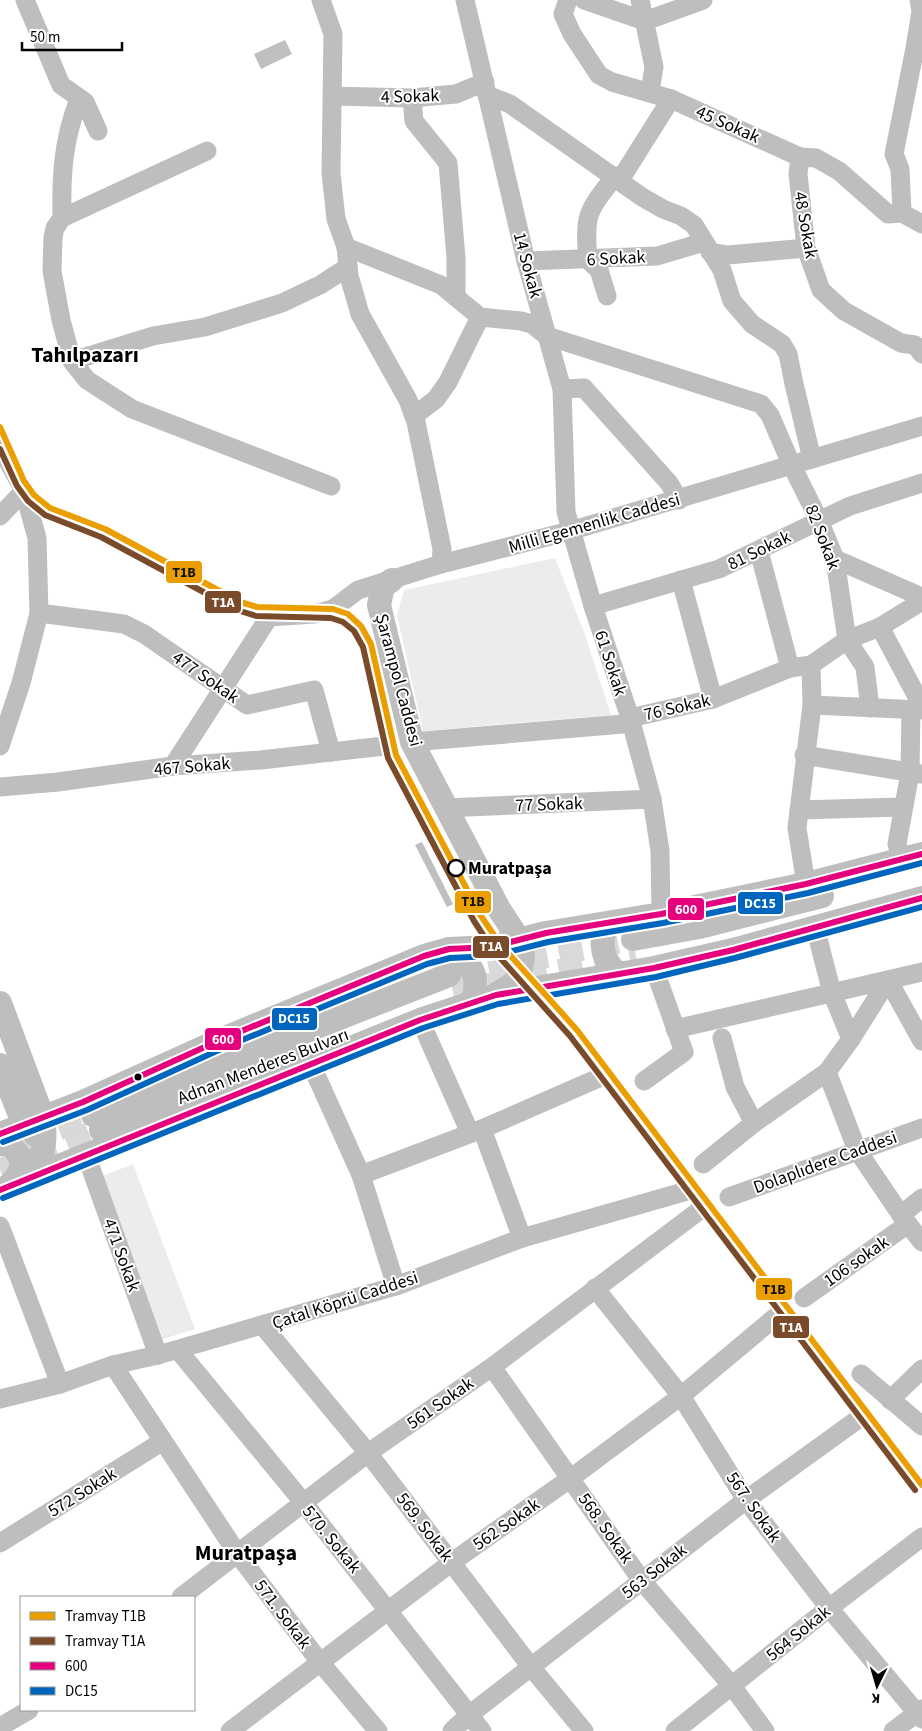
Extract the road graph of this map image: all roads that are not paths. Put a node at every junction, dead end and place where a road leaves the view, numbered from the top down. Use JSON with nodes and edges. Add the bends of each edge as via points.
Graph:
{"nodes":[{"id":1,"x":25,"y":0,"type":"edge"},
{"id":2,"x":321,"y":0,"type":"edge"},
{"id":3,"x":465,"y":0,"type":"edge"},
{"id":4,"x":568,"y":0,"type":"edge"},
{"id":5,"x":584,"y":0,"type":"edge"},
{"id":6,"x":640,"y":0,"type":"edge"},
{"id":7,"x":703,"y":0,"type":"edge"},
{"id":8,"x":919,"y":0,"type":"edge"},
{"id":9,"x":645,"y":22,"type":"junction"},
{"id":10,"x":486,"y":89,"type":"junction"},
{"id":11,"x":650,"y":92,"type":"junction"},
{"id":12,"x":333,"y":96,"type":"junction"},
{"id":13,"x":412,"y":98,"type":"junction"},
{"id":14,"x":671,"y":99,"type":"junction"},
{"id":15,"x":79,"y":100,"type":"junction"},
{"id":16,"x":98,"y":131,"type":"dead end"},
{"id":17,"x":207,"y":150,"type":"dead end"},
{"id":18,"x":800,"y":157,"type":"junction"},
{"id":19,"x":618,"y":178,"type":"junction"},
{"id":20,"x":902,"y":213,"type":"junction"},
{"id":21,"x":59,"y":223,"type":"junction"},
{"id":22,"x":922,"y":224,"type":"edge"},
{"id":23,"x":707,"y":247,"type":"junction"},
{"id":24,"x":346,"y":248,"type":"junction"},
{"id":25,"x":806,"y":248,"type":"junction"},
{"id":26,"x":588,"y":260,"type":"junction"},
{"id":27,"x":526,"y":261,"type":"junction"},
{"id":28,"x":348,"y":267,"type":"junction"},
{"id":29,"x":607,"y":296,"type":"dead end"},
{"id":30,"x":456,"y":297,"type":"junction"},
{"id":31,"x":480,"y":317,"type":"junction"},
{"id":32,"x":547,"y":336,"type":"junction"},
{"id":33,"x":920,"y":344,"type":"edge"},
{"id":34,"x":72,"y":361,"type":"junction"},
{"id":35,"x":562,"y":389,"type":"junction"},
{"id":36,"x":414,"y":416,"type":"junction"},
{"id":37,"x":922,"y":426,"type":"edge"},
{"id":38,"x":0,"y":446,"type":"edge"},
{"id":39,"x":812,"y":459,"type":"junction"},
{"id":40,"x":792,"y":466,"type":"junction"},
{"id":41,"x":922,"y":483,"type":"edge"},
{"id":42,"x":331,"y":486,"type":"dead end"},
{"id":43,"x":24,"y":491,"type":"junction"},
{"id":44,"x":679,"y":500,"type":"junction"},
{"id":45,"x":0,"y":516,"type":"edge"},
{"id":46,"x":819,"y":520,"type":"junction"},
{"id":47,"x":570,"y":531,"type":"junction"},
{"id":48,"x":759,"y":551,"type":"junction"},
{"id":49,"x":834,"y":559,"type":"junction"},
{"id":50,"x":442,"y":564,"type":"junction"},
{"id":51,"x":392,"y":580,"type":"junction"},
{"id":52,"x":681,"y":580,"type":"junction"},
{"id":53,"x":922,"y":598,"type":"edge"},
{"id":54,"x":922,"y":602,"type":"edge"},
{"id":55,"x":593,"y":606,"type":"junction"},
{"id":56,"x":39,"y":613,"type":"junction"},
{"id":57,"x":880,"y":627,"type":"junction"},
{"id":58,"x":847,"y":640,"type":"junction"},
{"id":59,"x":811,"y":665,"type":"junction"},
{"id":60,"x":790,"y":668,"type":"junction"},
{"id":61,"x":223,"y":688,"type":"junction"},
{"id":62,"x":713,"y":699,"type":"junction"},
{"id":63,"x":812,"y":705,"type":"junction"},
{"id":64,"x":870,"y":708,"type":"junction"},
{"id":65,"x":918,"y":708,"type":"edge"},
{"id":66,"x":630,"y":718,"type":"junction"},
{"id":67,"x":2,"y":733,"type":"edge"},
{"id":68,"x":412,"y":742,"type":"junction"},
{"id":69,"x":384,"y":746,"type":"dead end"},
{"id":70,"x":331,"y":752,"type":"junction"},
{"id":71,"x":804,"y":755,"type":"junction"},
{"id":72,"x":173,"y":766,"type":"junction"},
{"id":73,"x":916,"y":773,"type":"edge"},
{"id":74,"x":0,"y":787,"type":"edge"},
{"id":75,"x":652,"y":799,"type":"junction"},
{"id":76,"x":902,"y":807,"type":"junction"},
{"id":77,"x":445,"y":808,"type":"junction"},
{"id":78,"x":799,"y":810,"type":"junction"},
{"id":79,"x":915,"y":860,"type":"edge"},
{"id":80,"x":806,"y":884,"type":"junction"},
{"id":81,"x":922,"y":887,"type":"edge"},
{"id":82,"x":922,"y":898,"type":"edge"},
{"id":83,"x":499,"y":909,"type":"junction"},
{"id":84,"x":661,"y":914,"type":"junction"},
{"id":85,"x":608,"y":923,"type":"junction"},
{"id":86,"x":815,"y":927,"type":"junction"},
{"id":87,"x":546,"y":933,"type":"junction"},
{"id":88,"x":520,"y":939,"type":"junction"},
{"id":89,"x":449,"y":949,"type":"junction"},
{"id":90,"x":641,"y":954,"type":"junction"},
{"id":91,"x":922,"y":972,"type":"edge"},
{"id":92,"x":620,"y":975,"type":"junction"},
{"id":93,"x":888,"y":980,"type":"junction"},
{"id":94,"x":458,"y":990,"type":"junction"},
{"id":95,"x":832,"y":993,"type":"junction"},
{"id":96,"x":496,"y":995,"type":"junction"},
{"id":97,"x":0,"y":1003,"type":"edge"},
{"id":98,"x":420,"y":1020,"type":"junction"},
{"id":99,"x":675,"y":1028,"type":"junction"},
{"id":100,"x":722,"y":1038,"type":"dead end"},
{"id":101,"x":851,"y":1039,"type":"junction"},
{"id":102,"x":922,"y":1041,"type":"edge"},
{"id":103,"x":311,"y":1064,"type":"junction"},
{"id":104,"x":0,"y":1065,"type":"edge"},
{"id":105,"x":827,"y":1072,"type":"junction"},
{"id":106,"x":601,"y":1077,"type":"dead end"},
{"id":107,"x":30,"y":1081,"type":"junction"},
{"id":108,"x":644,"y":1081,"type":"dead end"},
{"id":109,"x":92,"y":1116,"type":"junction"},
{"id":110,"x":33,"y":1121,"type":"junction"},
{"id":111,"x":754,"y":1123,"type":"junction"},
{"id":112,"x":922,"y":1128,"type":"edge"},
{"id":113,"x":476,"y":1131,"type":"junction"},
{"id":114,"x":0,"y":1134,"type":"edge"},
{"id":115,"x":46,"y":1142,"type":"junction"},
{"id":116,"x":0,"y":1144,"type":"edge"},
{"id":117,"x":858,"y":1150,"type":"junction"},
{"id":118,"x":86,"y":1155,"type":"junction"},
{"id":119,"x":703,"y":1164,"type":"dead end"},
{"id":120,"x":361,"y":1175,"type":"junction"},
{"id":121,"x":12,"y":1185,"type":"edge"},
{"id":122,"x":687,"y":1192,"type":"dead end"},
{"id":123,"x":729,"y":1197,"type":"dead end"},
{"id":124,"x":922,"y":1198,"type":"edge"},
{"id":125,"x":700,"y":1210,"type":"dead end"},
{"id":126,"x":905,"y":1220,"type":"junction"},
{"id":127,"x":0,"y":1226,"type":"edge"},
{"id":128,"x":522,"y":1238,"type":"junction"},
{"id":129,"x":922,"y":1242,"type":"edge"},
{"id":130,"x":396,"y":1286,"type":"junction"},
{"id":131,"x":595,"y":1288,"type":"junction"},
{"id":132,"x":804,"y":1298,"type":"dead end"},
{"id":133,"x":779,"y":1314,"type":"dead end"},
{"id":134,"x":263,"y":1326,"type":"junction"},
{"id":135,"x":178,"y":1350,"type":"junction"},
{"id":136,"x":158,"y":1355,"type":"junction"},
{"id":137,"x":113,"y":1365,"type":"junction"},
{"id":138,"x":492,"y":1367,"type":"junction"},
{"id":139,"x":922,"y":1369,"type":"edge"},
{"id":140,"x":861,"y":1374,"type":"dead end"},
{"id":141,"x":60,"y":1384,"type":"junction"},
{"id":142,"x":681,"y":1396,"type":"junction"},
{"id":143,"x":0,"y":1399,"type":"edge"},
{"id":144,"x":890,"y":1400,"type":"junction"},
{"id":145,"x":861,"y":1417,"type":"dead end"},
{"id":146,"x":922,"y":1426,"type":"edge"},
{"id":147,"x":164,"y":1441,"type":"junction"},
{"id":148,"x":368,"y":1452,"type":"junction"},
{"id":149,"x":571,"y":1478,"type":"junction"},
{"id":150,"x":746,"y":1500,"type":"junction"},
{"id":151,"x":303,"y":1502,"type":"junction"},
{"id":152,"x":922,"y":1538,"type":"edge"},
{"id":153,"x":0,"y":1543,"type":"edge"},
{"id":154,"x":237,"y":1553,"type":"junction"},
{"id":155,"x":452,"y":1562,"type":"junction"},
{"id":156,"x":642,"y":1580,"type":"junction"},
{"id":157,"x":182,"y":1596,"type":"edge"},
{"id":158,"x":829,"y":1608,"type":"junction"},
{"id":159,"x":389,"y":1610,"type":"junction"},
{"id":160,"x":320,"y":1662,"type":"junction"},
{"id":161,"x":531,"y":1667,"type":"junction"},
{"id":162,"x":732,"y":1686,"type":"junction"},
{"id":163,"x":27,"y":1711,"type":"edge"},
{"id":164,"x":920,"y":1713,"type":"edge"},
{"id":165,"x":469,"y":1715,"type":"junction"},
{"id":166,"x":0,"y":1727,"type":"edge"},
{"id":167,"x":230,"y":1731,"type":"edge"},
{"id":168,"x":378,"y":1731,"type":"edge"},
{"id":169,"x":452,"y":1731,"type":"edge"},
{"id":170,"x":482,"y":1731,"type":"edge"},
{"id":171,"x":584,"y":1731,"type":"edge"},
{"id":172,"x":675,"y":1731,"type":"edge"},
{"id":173,"x":765,"y":1731,"type":"edge"},
{"id":174,"x":893,"y":1731,"type":"edge"}],
"edges":[{"from":1,"to":15,"type":"street","via":[[61,85]]},
{"from":2,"to":12,"type":"street","via":[[333,34]]},
{"from":3,"to":10,"type":"street","name":"14 Sokak"},
{"from":4,"to":11,"type":"street","name":"45 Sokak","via":[[563,14],[599,75],[612,82]]},
{"from":5,"to":9,"type":"street"},
{"from":6,"to":9,"type":"street"},
{"from":7,"to":9,"type":"street"},
{"from":8,"to":20,"type":"street","via":[[921,11],[915,48],[894,154],[900,170]]},
{"from":9,"to":11,"type":"street","via":[[654,67]]},
{"from":10,"to":13,"type":"street","name":"4 Sokak"},
{"from":10,"to":19,"type":"street"},
{"from":10,"to":27,"type":"street","name":"14 Sokak"},
{"from":11,"to":14,"type":"street","name":"45 Sokak"},
{"from":12,"to":13,"type":"street","name":"4 Sokak"},
{"from":12,"to":24,"type":"street","via":[[331,173],[336,219]]},
{"from":13,"to":30,"type":"street","via":[[414,121],[448,163]]},
{"from":14,"to":18,"type":"street","name":"45 Sokak"},
{"from":14,"to":19,"type":"street"},
{"from":15,"to":16,"type":"street","via":[[85,102]]},
{"from":15,"to":21,"type":"street","via":[[67,130]]},
{"from":17,"to":21,"type":"street"},
{"from":18,"to":20,"type":"street","name":"45 Sokak","via":[[816,158],[839,171],[888,214]]},
{"from":18,"to":25,"type":"street","name":"48 Sokak","via":[[798,174]]},
{"from":19,"to":23,"type":"street","via":[[663,209],[694,225]]},
{"from":19,"to":26,"type":"street","via":[[591,207],[585,227]]},
{"from":20,"to":22,"type":"street","name":"45 Sokak"},
{"from":21,"to":34,"type":"street","via":[[52,271]]},
{"from":23,"to":25,"type":"street","via":[[728,255]]},
{"from":23,"to":26,"type":"street","name":"6 Sokak","via":[[657,256]]},
{"from":23,"to":39,"type":"street","via":[[722,270],[732,301],[752,324],[782,344],[788,354]]},
{"from":24,"to":28,"type":"street"},
{"from":24,"to":30,"type":"street","via":[[441,285]]},
{"from":25,"to":33,"type":"street","name":"48 Sokak","via":[[821,290],[838,306],[901,343]]},
{"from":26,"to":27,"type":"street","name":"6 Sokak"},
{"from":26,"to":29,"type":"street","via":[[599,270]]},
{"from":27,"to":32,"type":"street","name":"14 Sokak"},
{"from":28,"to":34,"type":"street","via":[[282,303],[205,327],[153,336]]},
{"from":28,"to":36,"type":"street","via":[[360,314]]},
{"from":30,"to":31,"type":"street"},
{"from":31,"to":32,"type":"street","name":"82 Sokak","via":[[532,324]]},
{"from":31,"to":36,"type":"street","via":[[448,382],[436,399]]},
{"from":32,"to":35,"type":"street","name":"14 Sokak"},
{"from":32,"to":40,"type":"street","name":"82 Sokak","via":[[761,404],[770,415]]},
{"from":34,"to":42,"type":"street","via":[[87,380],[132,410]]},
{"from":35,"to":44,"type":"street","via":[[584,388],[669,483]]},
{"from":35,"to":47,"type":"street","name":"14 Sokak","via":[[566,512]]},
{"from":36,"to":50,"type":"street","via":[[442,550]]},
{"from":37,"to":39,"type":"street","name":"Milli Egemenlik Caddesi"},
{"from":38,"to":43,"type":"street"},
{"from":39,"to":40,"type":"street","name":"Milli Egemenlik Caddesi"},
{"from":40,"to":44,"type":"street","name":"Milli Egemenlik Caddesi"},
{"from":40,"to":46,"type":"street","name":"82 Sokak"},
{"from":41,"to":46,"type":"street","name":"81 Sokak","via":[[850,506]]},
{"from":43,"to":45,"type":"street"},
{"from":43,"to":56,"type":"street","via":[[37,538]]},
{"from":44,"to":47,"type":"street","name":"Milli Egemenlik Caddesi"},
{"from":46,"to":48,"type":"street","name":"81 Sokak"},
{"from":46,"to":49,"type":"street","name":"82 Sokak"},
{"from":47,"to":50,"type":"street","name":"Milli Egemenlik Caddesi"},
{"from":47,"to":55,"type":"street","name":"61 Sokak"},
{"from":48,"to":52,"type":"street","name":"81 Sokak","via":[[718,569]]},
{"from":48,"to":60,"type":"street"},
{"from":49,"to":53,"type":"street"},
{"from":49,"to":58,"type":"street","name":"82 Sokak"},
{"from":50,"to":51,"type":"street","name":"Milli Egemenlik Caddesi"},
{"from":51,"to":61,"type":"street","name":"Milli Egemenlik Caddesi","via":[[358,590],[333,609],[315,614],[269,617]]},
{"from":51,"to":68,"type":"main road","name":"Şarampol Caddesi","via":[[383,586],[380,605]]},
{"from":52,"to":55,"type":"street","name":"81 Sokak"},
{"from":52,"to":62,"type":"street"},
{"from":54,"to":57,"type":"street","name":"76 Sokak"},
{"from":55,"to":66,"type":"street","name":"61 Sokak"},
{"from":56,"to":61,"type":"street","name":"477 Sokak","via":[[124,624]]},
{"from":56,"to":67,"type":"street","via":[[21,683]]},
{"from":57,"to":58,"type":"street","name":"76 Sokak"},
{"from":57,"to":65,"type":"street"},
{"from":58,"to":59,"type":"street","name":"76 Sokak"},
{"from":58,"to":64,"type":"street","via":[[865,668]]},
{"from":59,"to":60,"type":"street","name":"76 Sokak"},
{"from":59,"to":63,"type":"street"},
{"from":60,"to":62,"type":"street","name":"76 Sokak"},
{"from":61,"to":70,"type":"street","name":"477 Sokak","via":[[247,705],[314,690]]},
{"from":61,"to":72,"type":"street"},
{"from":62,"to":66,"type":"street","name":"76 Sokak"},
{"from":63,"to":64,"type":"street"},
{"from":63,"to":71,"type":"street"},
{"from":64,"to":65,"type":"street"},
{"from":65,"to":73,"type":"street"},
{"from":66,"to":68,"type":"street","name":"76 Sokak","via":[[623,724]]},
{"from":66,"to":75,"type":"street","name":"61 Sokak"},
{"from":68,"to":77,"type":"main road","name":"Şarampol Caddesi"},
{"from":69,"to":70,"type":"street","name":"467 Sokak"},
{"from":70,"to":72,"type":"street","name":"467 Sokak"},
{"from":71,"to":73,"type":"street"},
{"from":71,"to":78,"type":"street"},
{"from":72,"to":74,"type":"street","name":"467 Sokak"},
{"from":73,"to":76,"type":"street"},
{"from":75,"to":77,"type":"street","name":"77 Sokak"},
{"from":75,"to":84,"type":"street","name":"61 Sokak","via":[[660,851]]},
{"from":76,"to":78,"type":"street"},
{"from":76,"to":79,"type":"street","via":[[897,844]]},
{"from":77,"to":83,"type":"main road","name":"Şarampol Caddesi"},
{"from":78,"to":80,"type":"street","via":[[797,828]]},
{"from":79,"to":80,"type":"main road","name":"Adnan Menderes Bulvarı"},
{"from":79,"to":90,"type":"main road","via":[[716,923]]},
{"from":80,"to":84,"type":"main road","name":"Adnan Menderes Bulvarı"},
{"from":81,"to":90,"type":"main road","via":[[740,934]]},
{"from":82,"to":86,"type":"main road"},
{"from":83,"to":87,"type":"main road","via":[[523,926]]},
{"from":83,"to":88,"type":"main road","name":"Şarampol Caddesi"},
{"from":84,"to":85,"type":"main road","name":"Adnan Menderes Bulvarı"},
{"from":85,"to":87,"type":"main road","name":"Adnan Menderes Bulvarı"},
{"from":85,"to":92,"type":"main road","via":[[602,950],[611,968]]},
{"from":86,"to":90,"type":"main road"},
{"from":86,"to":95,"type":"street"},
{"from":87,"to":88,"type":"main road","name":"Adnan Menderes Bulvarı"},
{"from":88,"to":89,"type":"main road","name":"Adnan Menderes Bulvarı","via":[[491,947]]},
{"from":88,"to":96,"type":"main road","via":[[523,957],[520,974],[513,984]]},
{"from":89,"to":94,"type":"main road","via":[[463,957],[474,974],[475,993]]},
{"from":89,"to":109,"type":"main road","name":"Adnan Menderes Bulvarı","via":[[424,956],[227,1037]]},
{"from":90,"to":92,"type":"main road","name":"Adnan Menderes Bulvarı"},
{"from":90,"to":99,"type":"street"},
{"from":91,"to":93,"type":"street"},
{"from":92,"to":96,"type":"main road","name":"Adnan Menderes Bulvarı"},
{"from":93,"to":95,"type":"street"},
{"from":93,"to":101,"type":"street"},
{"from":93,"to":102,"type":"street"},
{"from":94,"to":96,"type":"main road","name":"Adnan Menderes Bulvarı"},
{"from":94,"to":98,"type":"main road","name":"Adnan Menderes Bulvarı"},
{"from":94,"to":109,"type":"main road","name":"Adnan Menderes Bulvarı"},
{"from":95,"to":99,"type":"street"},
{"from":95,"to":101,"type":"street"},
{"from":97,"to":107,"type":"main road"},
{"from":98,"to":103,"type":"main road","name":"Adnan Menderes Bulvarı"},
{"from":98,"to":113,"type":"street"},
{"from":99,"to":108,"type":"street","via":[[684,1052]]},
{"from":100,"to":111,"type":"street","via":[[735,1087]]},
{"from":101,"to":105,"type":"street"},
{"from":103,"to":118,"type":"main road","name":"Adnan Menderes Bulvarı"},
{"from":103,"to":120,"type":"street"},
{"from":104,"to":110,"type":"main road"},
{"from":105,"to":111,"type":"street"},
{"from":105,"to":117,"type":"street"},
{"from":106,"to":113,"type":"street"},
{"from":107,"to":109,"type":"main road","via":[[52,1099]]},
{"from":107,"to":110,"type":"main road"},
{"from":109,"to":110,"type":"main road","name":"Adnan Menderes Bulvarı"},
{"from":110,"to":114,"type":"main road","name":"Adnan Menderes Bulvarı"},
{"from":110,"to":115,"type":"main road"},
{"from":111,"to":119,"type":"street"},
{"from":112,"to":117,"type":"street","name":"Dolaplıdere Caddesi"},
{"from":113,"to":120,"type":"street"},
{"from":113,"to":128,"type":"street"},
{"from":115,"to":118,"type":"main road"},
{"from":115,"to":121,"type":"main road","via":[[41,1160]]},
{"from":116,"to":121,"type":"main road","via":[[9,1144],[21,1157],[21,1166]]},
{"from":117,"to":123,"type":"street","name":"Dolaplıdere Caddesi"},
{"from":117,"to":126,"type":"street"},
{"from":118,"to":121,"type":"main road","name":"Adnan Menderes Bulvarı"},
{"from":118,"to":136,"type":"street","name":"471 Sokak"},
{"from":120,"to":130,"type":"street"},
{"from":122,"to":128,"type":"street","name":"Çatal Köprü Caddesi"},
{"from":124,"to":126,"type":"street","name":"106 sokak"},
{"from":125,"to":131,"type":"street","name":"561 Sokak"},
{"from":126,"to":129,"type":"street"},
{"from":126,"to":132,"type":"street","name":"106 sokak"},
{"from":127,"to":141,"type":"street"},
{"from":128,"to":130,"type":"street","name":"Çatal Köprü Caddesi"},
{"from":130,"to":134,"type":"street","name":"Çatal Köprü Caddesi"},
{"from":131,"to":138,"type":"street","name":"561 Sokak"},
{"from":131,"to":142,"type":"street","name":"567. Sokak"},
{"from":133,"to":142,"type":"street","name":"562 Sokak"},
{"from":134,"to":135,"type":"street","name":"Çatal Köprü Caddesi"},
{"from":134,"to":148,"type":"street","name":"569. Sokak"},
{"from":135,"to":136,"type":"street","name":"Çatal Köprü Caddesi"},
{"from":135,"to":151,"type":"street","name":"570. Sokak"},
{"from":136,"to":137,"type":"street","name":"Çatal Köprü Caddesi"},
{"from":137,"to":141,"type":"street","name":"Çatal Köprü Caddesi"},
{"from":137,"to":147,"type":"street","name":"571. Sokak"},
{"from":138,"to":148,"type":"street","name":"561 Sokak"},
{"from":138,"to":149,"type":"street","name":"568. Sokak"},
{"from":139,"to":144,"type":"street"},
{"from":140,"to":144,"type":"street"},
{"from":141,"to":143,"type":"street","name":"Çatal Köprü Caddesi"},
{"from":142,"to":149,"type":"street","name":"562 Sokak"},
{"from":142,"to":150,"type":"street","name":"567. Sokak"},
{"from":144,"to":146,"type":"street"},
{"from":145,"to":150,"type":"street","name":"563 Sokak"},
{"from":147,"to":153,"type":"street","name":"572 Sokak"},
{"from":147,"to":154,"type":"street","name":"571. Sokak"},
{"from":148,"to":151,"type":"street","name":"561 Sokak"},
{"from":148,"to":155,"type":"street","name":"569. Sokak"},
{"from":149,"to":155,"type":"street","name":"562 Sokak"},
{"from":149,"to":156,"type":"street","name":"568. Sokak"},
{"from":150,"to":156,"type":"street","name":"563 Sokak"},
{"from":150,"to":158,"type":"street","name":"567. Sokak"},
{"from":151,"to":154,"type":"street","name":"561 Sokak"},
{"from":151,"to":159,"type":"street","name":"570. Sokak"},
{"from":152,"to":158,"type":"street","name":"564 Sokak"},
{"from":154,"to":157,"type":"street","name":"561 Sokak"},
{"from":154,"to":160,"type":"street","name":"571. Sokak"},
{"from":155,"to":159,"type":"street","name":"562 Sokak"},
{"from":155,"to":161,"type":"street","name":"569. Sokak"},
{"from":156,"to":161,"type":"street","name":"563 Sokak"},
{"from":156,"to":162,"type":"street","name":"568. Sokak"},
{"from":158,"to":162,"type":"street","name":"564 Sokak"},
{"from":158,"to":164,"type":"street","name":"567. Sokak"},
{"from":159,"to":160,"type":"street","name":"562 Sokak"},
{"from":159,"to":165,"type":"street","name":"570. Sokak"},
{"from":160,"to":167,"type":"street","name":"562 Sokak"},
{"from":160,"to":168,"type":"street","name":"571. Sokak"},
{"from":161,"to":165,"type":"street","name":"563 Sokak"},
{"from":161,"to":171,"type":"street","name":"569. Sokak"},
{"from":162,"to":172,"type":"street","name":"564 Sokak"},
{"from":162,"to":173,"type":"street","name":"568. Sokak"},
{"from":163,"to":166,"type":"street"},
{"from":164,"to":174,"type":"street"},
{"from":165,"to":169,"type":"street","name":"563 Sokak"},
{"from":165,"to":170,"type":"street","name":"570. Sokak"}]}
